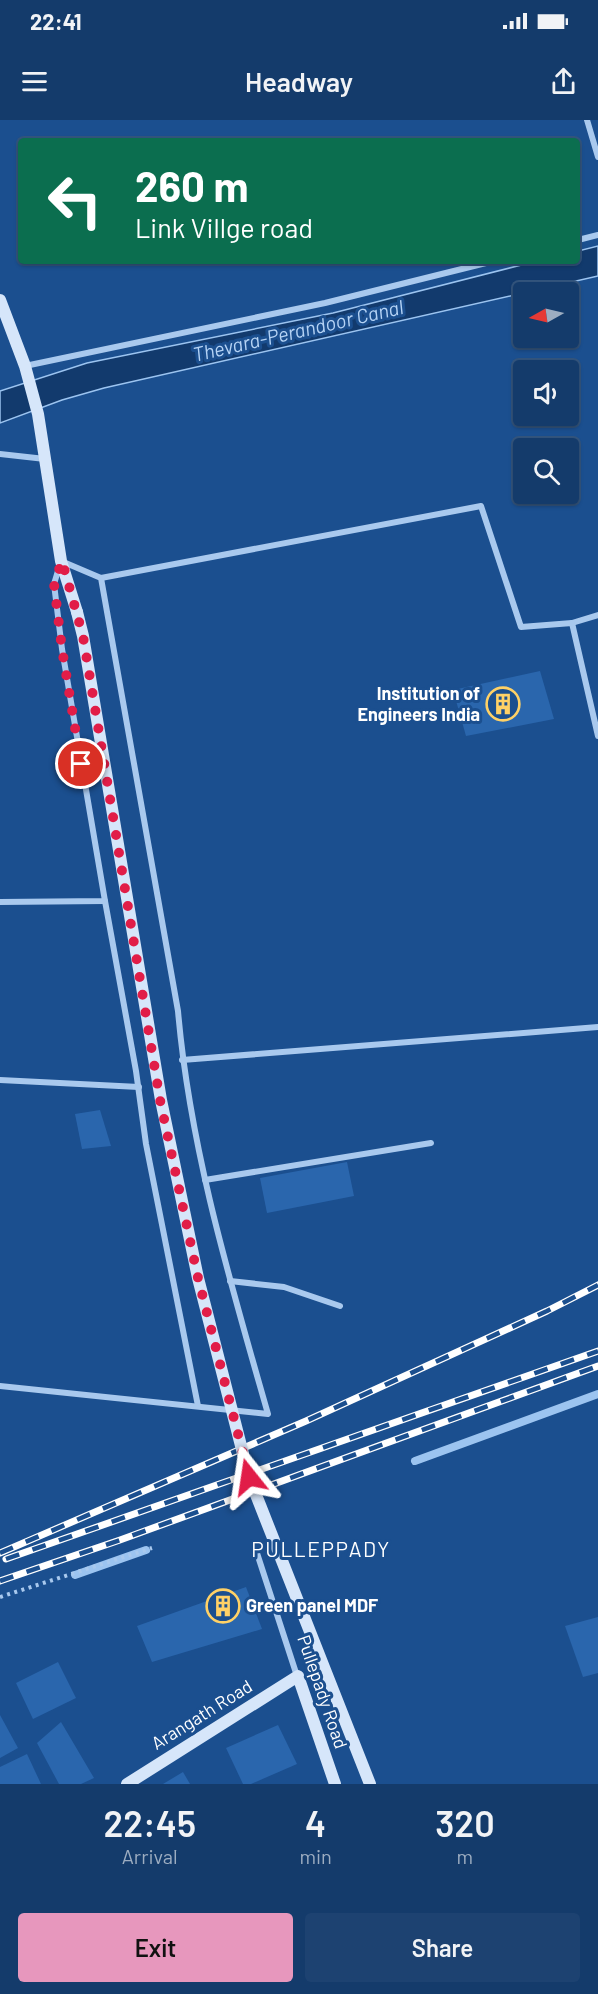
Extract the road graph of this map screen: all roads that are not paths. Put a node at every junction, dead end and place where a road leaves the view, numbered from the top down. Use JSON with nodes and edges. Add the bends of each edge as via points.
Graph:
{"nodes":[{"id":1,"x":587,"y":120,"type":"edge"},
{"id":2,"x":598,"y":157,"type":"edge"},
{"id":3,"x":598,"y":235,"type":"edge"},
{"id":4,"x":580,"y":240,"type":"edge"},
{"id":5,"x":482,"y":264,"type":"edge"},
{"id":6,"x":0,"y":300,"type":"edge"},
{"id":7,"x":27,"y":372,"type":"junction"},
{"id":8,"x":0,"y":454,"type":"edge"},
{"id":9,"x":45,"y":459,"type":"junction"},
{"id":10,"x":62,"y":561,"type":"junction"},
{"id":11,"x":101,"y":578,"type":"junction"},
{"id":12,"x":598,"y":615,"type":"edge"},
{"id":13,"x":572,"y":623,"type":"junction"},
{"id":14,"x":598,"y":736,"type":"edge"},
{"id":15,"x":105,"y":901,"type":"junction"},
{"id":16,"x":0,"y":902,"type":"edge"},
{"id":17,"x":598,"y":1027,"type":"edge"},
{"id":18,"x":182,"y":1060,"type":"junction"},
{"id":19,"x":0,"y":1080,"type":"edge"},
{"id":20,"x":139,"y":1087,"type":"junction"},
{"id":21,"x":431,"y":1143,"type":"dead end"},
{"id":22,"x":205,"y":1180,"type":"junction"},
{"id":23,"x":230,"y":1281,"type":"junction"},
{"id":24,"x":340,"y":1306,"type":"dead end"},
{"id":25,"x":0,"y":1386,"type":"edge"},
{"id":26,"x":198,"y":1406,"type":"junction"},
{"id":27,"x":254,"y":1544,"type":"dead end"},
{"id":28,"x":298,"y":1677,"type":"junction"},
{"id":29,"x":126,"y":1784,"type":"edge"},
{"id":30,"x":335,"y":1784,"type":"edge"},
{"id":31,"x":370,"y":1784,"type":"edge"}],
"edges":[{"from":1,"to":2,"type":"street"},
{"from":3,"to":4,"type":"street"},
{"from":5,"to":7,"type":"street"},
{"from":6,"to":7,"type":"main road"},
{"from":7,"to":9,"type":"main road"},
{"from":8,"to":9,"type":"street"},
{"from":9,"to":10,"type":"main road"},
{"from":10,"to":11,"type":"street"},
{"from":10,"to":15,"type":"street","via":[[54,584],[62,649]]},
{"from":10,"to":31,"type":"main road","bridge":true,"via":[[83,636],[160,1100],[198,1278],[249,1477]]},
{"from":11,"to":13,"type":"street","via":[[481,506],[521,627]]},
{"from":11,"to":18,"type":"street","via":[[178,1011]]},
{"from":12,"to":13,"type":"street"},
{"from":13,"to":14,"type":"street"},
{"from":15,"to":16,"type":"street"},
{"from":15,"to":20,"type":"street"},
{"from":17,"to":18,"type":"street"},
{"from":18,"to":22,"type":"street"},
{"from":19,"to":20,"type":"street"},
{"from":20,"to":26,"type":"street","via":[[148,1155]]},
{"from":21,"to":22,"type":"street"},
{"from":22,"to":23,"type":"street"},
{"from":23,"to":24,"type":"street","via":[[284,1287]]},
{"from":23,"to":26,"type":"street","via":[[268,1414]]},
{"from":25,"to":26,"type":"street"},
{"from":27,"to":28,"type":"street","name":"Pullepady Road"},
{"from":28,"to":29,"type":"main road","name":"Arangath Road"},
{"from":28,"to":30,"type":"main road","name":"Pullepady Road"}]}
